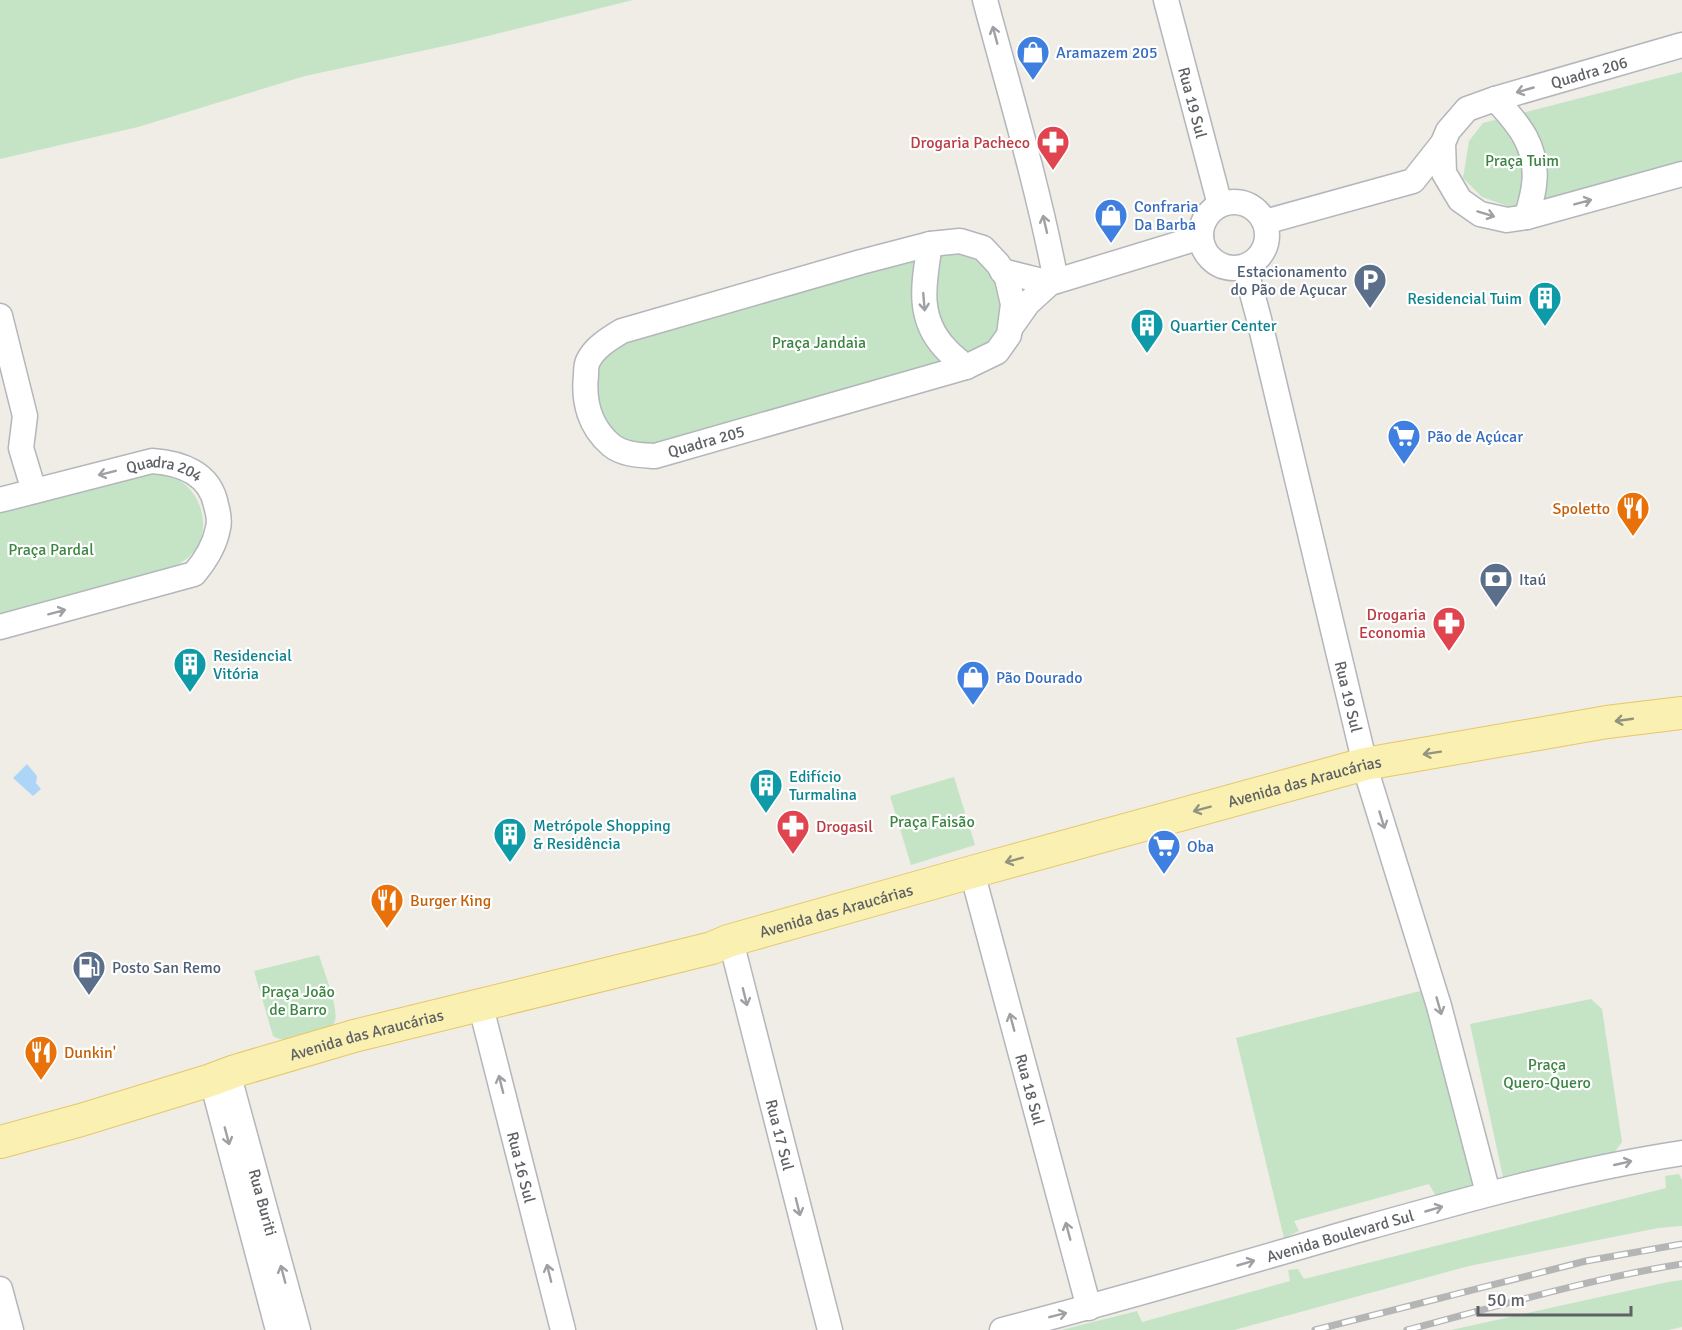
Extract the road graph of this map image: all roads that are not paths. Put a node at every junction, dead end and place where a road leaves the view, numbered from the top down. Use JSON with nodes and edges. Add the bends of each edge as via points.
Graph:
{"nodes":[{"id":1,"x":986,"y":0,"type":"edge"},
{"id":2,"x":1166,"y":0,"type":"edge"},
{"id":3,"x":1682,"y":45,"type":"edge"},
{"id":4,"x":1495,"y":99,"type":"junction"},
{"id":5,"x":1443,"y":143,"type":"junction"},
{"id":6,"x":1682,"y":174,"type":"edge"},
{"id":7,"x":1413,"y":181,"type":"junction"},
{"id":8,"x":1460,"y":200,"type":"junction"},
{"id":9,"x":1220,"y":205,"type":"junction"},
{"id":10,"x":1527,"y":217,"type":"junction"},
{"id":11,"x":1265,"y":222,"type":"junction"},
{"id":12,"x":1201,"y":237,"type":"junction"},
{"id":13,"x":930,"y":244,"type":"junction"},
{"id":14,"x":1245,"y":267,"type":"junction"},
{"id":15,"x":1002,"y":271,"type":"junction"},
{"id":16,"x":1053,"y":282,"type":"junction"},
{"id":17,"x":0,"y":316,"type":"edge"},
{"id":18,"x":1011,"y":327,"type":"junction"},
{"id":19,"x":966,"y":367,"type":"junction"},
{"id":20,"x":34,"y":491,"type":"junction"},
{"id":21,"x":0,"y":500,"type":"edge"},
{"id":22,"x":0,"y":627,"type":"edge"},
{"id":23,"x":1682,"y":712,"type":"edge"},
{"id":24,"x":1365,"y":764,"type":"junction"},
{"id":25,"x":972,"y":872,"type":"junction"},
{"id":26,"x":728,"y":942,"type":"junction"},
{"id":27,"x":483,"y":1004,"type":"junction"},
{"id":28,"x":219,"y":1076,"type":"junction"},
{"id":29,"x":0,"y":1142,"type":"edge"},
{"id":30,"x":1682,"y":1153,"type":"edge"},
{"id":31,"x":1488,"y":1193,"type":"junction"},
{"id":32,"x":0,"y":1289,"type":"edge"},
{"id":33,"x":1089,"y":1308,"type":"junction"},
{"id":34,"x":11,"y":1330,"type":"edge"},
{"id":35,"x":278,"y":1330,"type":"edge"},
{"id":36,"x":298,"y":1330,"type":"edge"},
{"id":37,"x":563,"y":1330,"type":"edge"},
{"id":38,"x":830,"y":1330,"type":"edge"},
{"id":39,"x":1002,"y":1330,"type":"edge"}],
"edges":[{"from":16,"to":1,"type":"street","one_way":true,"via":[[1047,232]]},
{"from":2,"to":9,"type":"street","name":"Rua 19 Sul"},
{"from":3,"to":4,"type":"street","name":"Quadra 206","one_way":true},
{"from":4,"to":5,"type":"street","name":"Quadra 206","via":[[1467,109]]},
{"from":4,"to":10,"type":"street","via":[[1528,140],[1534,162]]},
{"from":5,"to":7,"type":"street","name":"Quadra 206"},
{"from":5,"to":8,"type":"street","via":[[1444,174]]},
{"from":10,"to":6,"type":"street","one_way":true},
{"from":7,"to":8,"type":"street"},
{"from":7,"to":11,"type":"street"},
{"from":8,"to":10,"type":"street","one_way":true,"via":[[1480,213],[1507,219]]},
{"from":9,"to":11,"type":"street","via":[[1241,203],[1259,213]]},
{"from":9,"to":12,"type":"street","via":[[1205,219]]},
{"from":11,"to":14,"type":"street","via":[[1267,244],[1262,254]]},
{"from":12,"to":14,"type":"street","via":[[1215,263],[1235,269]]},
{"from":12,"to":16,"type":"street","name":"Quadra 205"},
{"from":13,"to":15,"type":"street","name":"Quadra 205","via":[[960,241],[983,248]]},
{"from":13,"to":19,"type":"street","one_way":true,"via":[[923,288],[925,312],[944,347]]},
{"from":13,"to":19,"type":"street","name":"Quadra 205","via":[[622,331],[599,346],[587,363],[584,389],[588,411],[593,424],[612,446],[634,455],[655,456]]},
{"from":14,"to":24,"type":"street","name":"Rua 19 Sul"},
{"from":15,"to":16,"type":"street"},
{"from":15,"to":18,"type":"street","name":"Quadra 205","via":[[1013,304]]},
{"from":16,"to":18,"type":"street","name":"Quadra 205","via":[[1028,303]]},
{"from":17,"to":20,"type":"street","via":[[25,416],[21,448]]},
{"from":18,"to":19,"type":"street","name":"Quadra 205","via":[[997,352]]},
{"from":20,"to":21,"type":"street","name":"Quadra 204"},
{"from":22,"to":20,"type":"street","name":"Quadra 204","one_way":true,"via":[[194,573],[204,562],[219,526],[215,497],[202,477],[178,464],[152,461]]},
{"from":23,"to":24,"type":"main road","name":"Avenida das Araucárias","one_way":true},
{"from":24,"to":25,"type":"main road","name":"Avenida das Araucárias","one_way":true},
{"from":24,"to":31,"type":"street","name":"Rua 19 Sul","one_way":true,"via":[[1439,1006]]},
{"from":25,"to":26,"type":"main road","name":"Avenida das Araucárias"},
{"from":33,"to":25,"type":"street","name":"Rua 18 Sul","one_way":true},
{"from":26,"to":27,"type":"main road","name":"Avenida das Araucárias"},
{"from":26,"to":38,"type":"street","name":"Rua 17 Sul","one_way":true,"via":[[734,953]]},
{"from":27,"to":28,"type":"main road","name":"Avenida das Araucárias"},
{"from":37,"to":27,"type":"street","name":"Rua 16 Sul","one_way":true},
{"from":28,"to":29,"type":"main road","name":"Avenida das Araucárias"},
{"from":28,"to":35,"type":"street","name":"Rua Buriti","one_way":true,"via":[[216,1096]]},
{"from":36,"to":28,"type":"street","name":"Rua Buriti","one_way":true},
{"from":31,"to":30,"type":"street","name":"Avenida Boulevard Sul","one_way":true},
{"from":33,"to":31,"type":"street","name":"Avenida Boulevard Sul","one_way":true},
{"from":32,"to":34,"type":"street"},
{"from":39,"to":33,"type":"street","name":"Avenida Boulevard Sul","one_way":true}]}
